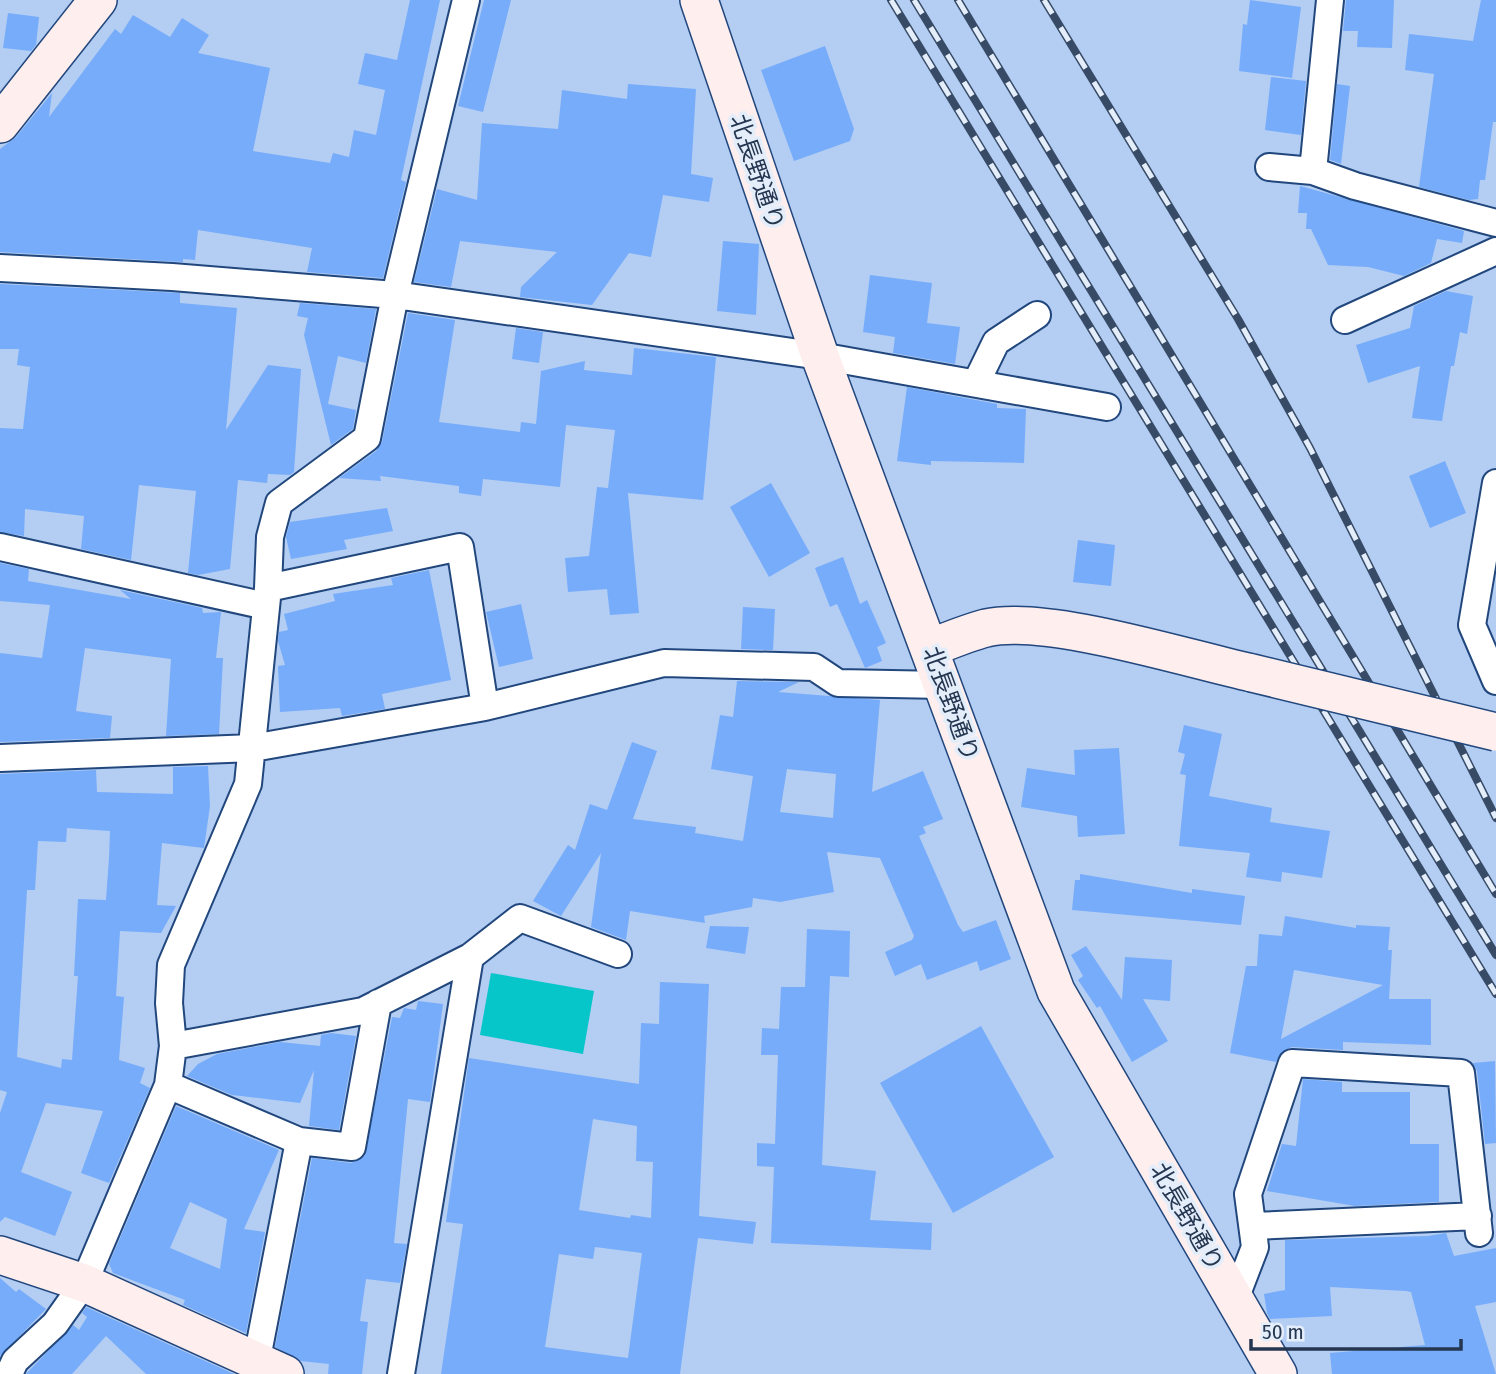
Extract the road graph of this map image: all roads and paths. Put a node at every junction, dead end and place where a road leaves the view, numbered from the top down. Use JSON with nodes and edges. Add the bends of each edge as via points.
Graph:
{"nodes":[{"id":1,"x":98,"y":0,"type":"edge"},
{"id":2,"x":466,"y":0,"type":"edge"},
{"id":3,"x":699,"y":0,"type":"edge"},
{"id":4,"x":1330,"y":0,"type":"edge"},
{"id":5,"x":0,"y":124,"type":"edge"},
{"id":6,"x":1269,"y":167,"type":"dead end"},
{"id":7,"x":1313,"y":171,"type":"junction"},
{"id":8,"x":1496,"y":223,"type":"edge"},
{"id":9,"x":1496,"y":251,"type":"edge"},
{"id":10,"x":0,"y":268,"type":"edge"},
{"id":11,"x":395,"y":295,"type":"junction"},
{"id":12,"x":1037,"y":315,"type":"dead end"},
{"id":13,"x":1345,"y":320,"type":"dead end"},
{"id":14,"x":820,"y":356,"type":"junction"},
{"id":15,"x":977,"y":381,"type":"junction"},
{"id":16,"x":1107,"y":407,"type":"dead end"},
{"id":17,"x":1496,"y":483,"type":"edge"},
{"id":18,"x":0,"y":547,"type":"edge"},
{"id":19,"x":267,"y":597,"type":"junction"},
{"id":20,"x":930,"y":648,"type":"junction"},
{"id":21,"x":1494,"y":675,"type":"edge"},
{"id":22,"x":944,"y":685,"type":"junction"},
{"id":23,"x":485,"y":707,"type":"junction"},
{"id":24,"x":1496,"y":732,"type":"edge"},
{"id":25,"x":253,"y":748,"type":"junction"},
{"id":26,"x":0,"y":758,"type":"edge"},
{"id":27,"x":618,"y":954,"type":"dead end"},
{"id":28,"x":470,"y":957,"type":"junction"},
{"id":29,"x":379,"y":1003,"type":"junction"},
{"id":30,"x":173,"y":1046,"type":"junction"},
{"id":31,"x":169,"y":1085,"type":"junction"},
{"id":32,"x":299,"y":1141,"type":"junction"},
{"id":33,"x":1253,"y":1226,"type":"junction"},
{"id":34,"x":0,"y":1255,"type":"edge"},
{"id":35,"x":84,"y":1283,"type":"junction"},
{"id":36,"x":1234,"y":1299,"type":"junction"},
{"id":37,"x":265,"y":1370,"type":"edge"},
{"id":38,"x":9,"y":1374,"type":"edge"},
{"id":39,"x":401,"y":1374,"type":"edge"},
{"id":40,"x":1278,"y":1374,"type":"edge"}],
"edges":[{"from":1,"to":5,"type":"street"},
{"from":2,"to":11,"type":"street"},
{"from":3,"to":14,"type":"street","name":"北長野通り"},
{"from":4,"to":7,"type":"street"},
{"from":6,"to":7,"type":"street"},
{"from":7,"to":8,"type":"street"},
{"from":9,"to":13,"type":"street"},
{"from":10,"to":11,"type":"street"},
{"from":11,"to":14,"type":"street"},
{"from":11,"to":19,"type":"street","via":[[367,438],[279,503],[270,537]]},
{"from":12,"to":15,"type":"street","via":[[996,342]]},
{"from":14,"to":15,"type":"street"},
{"from":14,"to":20,"type":"street","name":"北長野通り"},
{"from":15,"to":16,"type":"street"},
{"from":17,"to":21,"type":"street","via":[[1472,625]]},
{"from":18,"to":19,"type":"street"},
{"from":19,"to":23,"type":"street","via":[[460,547]]},
{"from":19,"to":25,"type":"street"},
{"from":20,"to":22,"type":"street","name":"北長野通り"},
{"from":20,"to":24,"type":"street","bridge":true,"via":[[988,628],[1039,628],[1086,635]]},
{"from":22,"to":23,"type":"street","via":[[838,683],[814,667],[664,663]]},
{"from":22,"to":36,"type":"street","name":"北長野通り","via":[[1055,991]]},
{"from":23,"to":25,"type":"street"},
{"from":25,"to":26,"type":"street"},
{"from":25,"to":30,"type":"street","via":[[248,784],[171,965]]},
{"from":27,"to":28,"type":"street","via":[[520,918]]},
{"from":28,"to":29,"type":"street"},
{"from":28,"to":39,"type":"street"},
{"from":29,"to":30,"type":"street","via":[[363,1011]]},
{"from":29,"to":32,"type":"street","via":[[352,1147]]},
{"from":30,"to":31,"type":"street"},
{"from":31,"to":32,"type":"street"},
{"from":31,"to":35,"type":"street"},
{"from":32,"to":37,"type":"street"},
{"from":33,"to":33,"type":"street","via":[[1248,1194],[1292,1062],[1461,1073],[1478,1224]]},
{"from":33,"to":36,"type":"street","via":[[1255,1247]]},
{"from":34,"to":35,"type":"street"},
{"from":35,"to":37,"type":"street"},
{"from":35,"to":38,"type":"street","via":[[55,1324],[15,1362]]},
{"from":36,"to":40,"type":"street","name":"北長野通り"}]}
